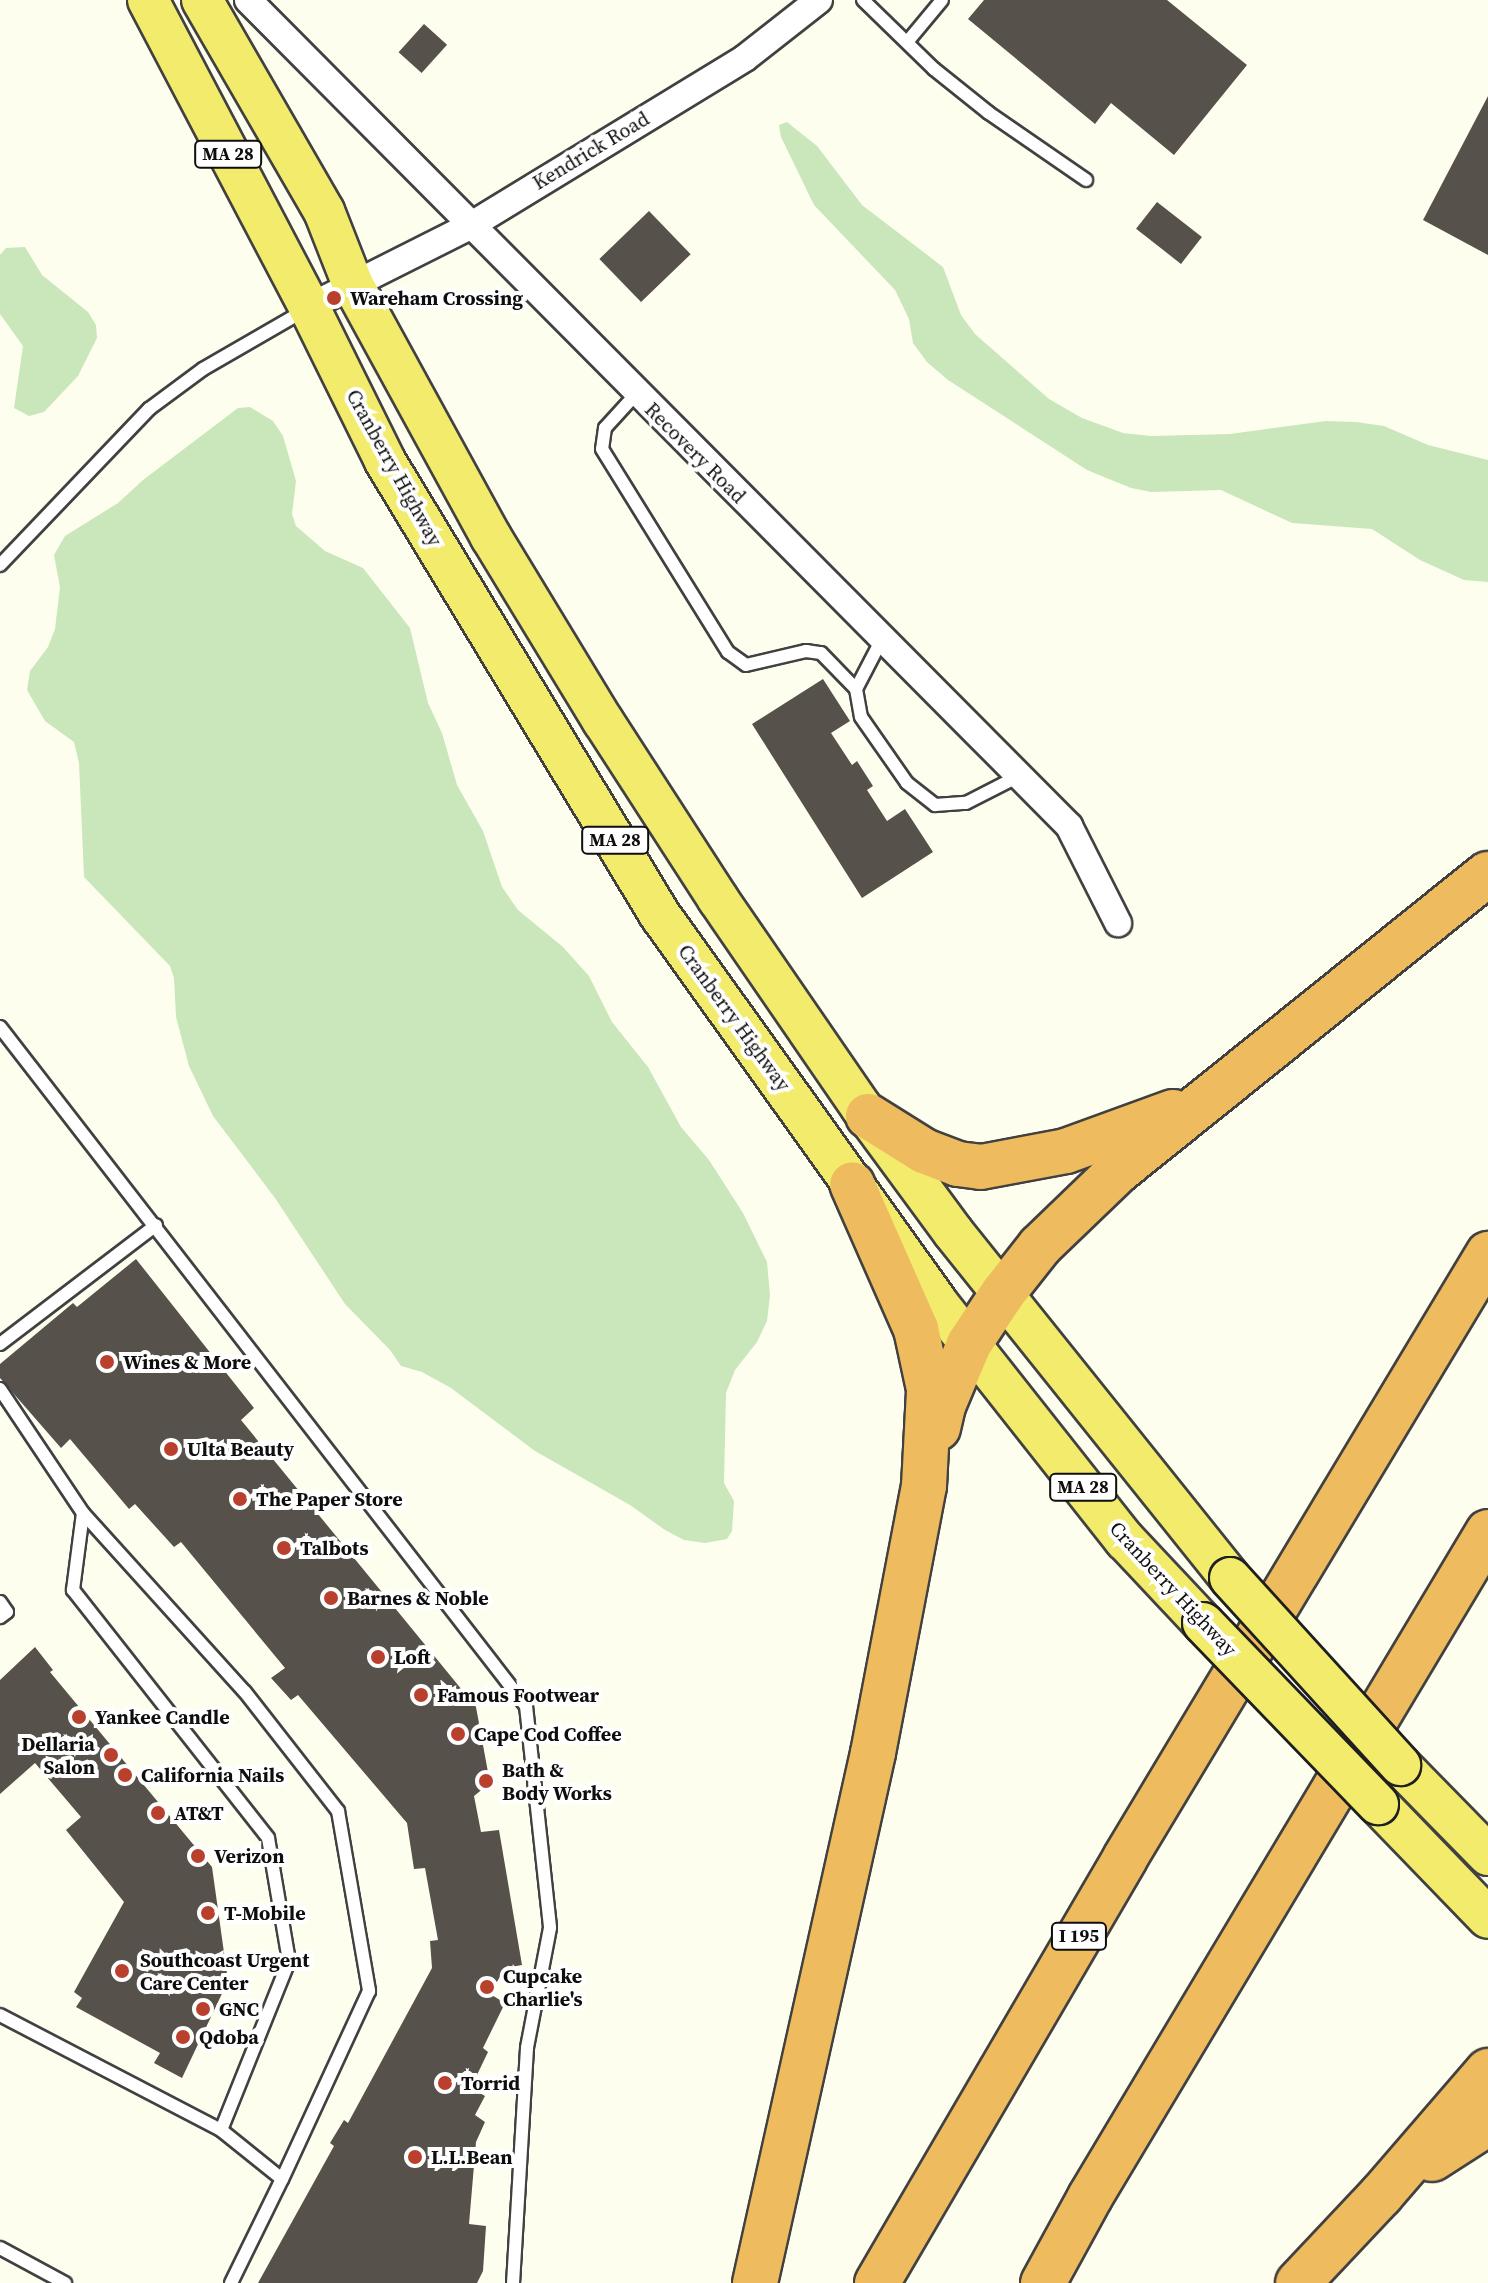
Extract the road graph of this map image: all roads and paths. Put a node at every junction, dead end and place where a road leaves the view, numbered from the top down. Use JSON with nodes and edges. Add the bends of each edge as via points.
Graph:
{"nodes":[{"id":1,"x":148,"y":0,"type":"edge"},
{"id":2,"x":202,"y":0,"type":"edge"},
{"id":3,"x":248,"y":0,"type":"edge"},
{"id":4,"x":819,"y":0,"type":"edge"},
{"id":5,"x":863,"y":0,"type":"edge"},
{"id":6,"x":942,"y":0,"type":"edge"},
{"id":7,"x":908,"y":41,"type":"junction"},
{"id":8,"x":1086,"y":180,"type":"dead end"},
{"id":9,"x":470,"y":226,"type":"junction"},
{"id":10,"x":353,"y":285,"type":"junction"},
{"id":11,"x":309,"y":307,"type":"junction"},
{"id":12,"x":636,"y":394,"type":"junction"},
{"id":13,"x":0,"y":565,"type":"edge"},
{"id":14,"x":882,"y":639,"type":"junction"},
{"id":15,"x":856,"y":689,"type":"junction"},
{"id":16,"x":1019,"y":776,"type":"junction"},
{"id":17,"x":1488,"y":874,"type":"edge"},
{"id":18,"x":1118,"y":923,"type":"dead end"},
{"id":19,"x":0,"y":1027,"type":"edge"},
{"id":20,"x":1205,"y":1100,"type":"junction"},
{"id":21,"x":868,"y":1116,"type":"junction"},
{"id":22,"x":852,"y":1184,"type":"junction"},
{"id":23,"x":156,"y":1225,"type":"junction"},
{"id":24,"x":1488,"y":1254,"type":"edge"},
{"id":25,"x":1003,"y":1293,"type":"junction"},
{"id":26,"x":0,"y":1344,"type":"edge"},
{"id":27,"x":969,"y":1344,"type":"junction"},
{"id":28,"x":0,"y":1389,"type":"edge"},
{"id":29,"x":924,"y":1486,"type":"junction"},
{"id":30,"x":83,"y":1513,"type":"junction"},
{"id":31,"x":1488,"y":1532,"type":"edge"},
{"id":32,"x":0,"y":1602,"type":"edge"},
{"id":33,"x":0,"y":1617,"type":"edge"},
{"id":34,"x":1488,"y":1855,"type":"edge"},
{"id":35,"x":1488,"y":1918,"type":"edge"},
{"id":36,"x":0,"y":2015,"type":"edge"},
{"id":37,"x":1488,"y":2071,"type":"edge"},
{"id":38,"x":1488,"y":2123,"type":"edge"},
{"id":39,"x":221,"y":2130,"type":"junction"},
{"id":40,"x":282,"y":2179,"type":"junction"},
{"id":41,"x":1381,"y":2195,"type":"junction"},
{"id":42,"x":0,"y":2248,"type":"edge"},
{"id":43,"x":65,"y":2283,"type":"edge"},
{"id":44,"x":231,"y":2283,"type":"edge"},
{"id":45,"x":513,"y":2283,"type":"edge"},
{"id":46,"x":755,"y":2283,"type":"edge"},
{"id":47,"x":877,"y":2283,"type":"edge"},
{"id":48,"x":1043,"y":2283,"type":"edge"},
{"id":49,"x":1298,"y":2283,"type":"edge"}],
"edges":[{"from":1,"to":11,"type":"main road","name":"Cranberry Highway","number":"MA 28"},
{"from":2,"to":10,"type":"main road","number":"MA 28","via":[[324,211]]},
{"from":3,"to":9,"type":"street","name":"Recovery Road"},
{"from":4,"to":9,"type":"street","name":"Kendrick Road","via":[[745,58]]},
{"from":5,"to":7,"type":"lane"},
{"from":6,"to":7,"type":"lane"},
{"from":7,"to":8,"type":"lane","via":[[989,113]]},
{"from":9,"to":10,"type":"street","name":"Kendrick Road"},
{"from":9,"to":12,"type":"street","name":"Recovery Road"},
{"from":10,"to":11,"type":"street","name":"Kendrick Road"},
{"from":10,"to":21,"type":"main road","number":"MA 28","via":[[491,537],[603,721]]},
{"from":11,"to":13,"type":"lane","via":[[203,369],[149,409]]},
{"from":11,"to":22,"type":"main road","name":"Cranberry Highway","number":"MA 28","via":[[385,461],[660,915]]},
{"from":12,"to":14,"type":"street","name":"Recovery Road"},
{"from":12,"to":15,"type":"lane","via":[[605,428],[602,449],[728,652],[746,665],[806,651],[821,653]]},
{"from":14,"to":15,"type":"lane"},
{"from":14,"to":16,"type":"street","name":"Recovery Road"},
{"from":15,"to":16,"type":"lane","via":[[861,717],[907,783],[935,805],[966,803]]},
{"from":16,"to":18,"type":"street","name":"Recovery Road","via":[[1069,826]]},
{"from":17,"to":20,"type":"highway"},
{"from":19,"to":23,"type":"lane"},
{"from":20,"to":21,"type":"highway","via":[[1066,1151],[981,1167],[924,1151]]},
{"from":20,"to":25,"type":"highway","via":[[1118,1171],[1040,1246]]},
{"from":21,"to":25,"type":"main road","number":"MA 28"},
{"from":22,"to":27,"type":"main road","name":"Cranberry Highway","number":"MA 28"},
{"from":22,"to":29,"type":"highway","via":[[916,1329],[929,1389]]},
{"from":23,"to":26,"type":"lane"},
{"from":23,"to":45,"type":"lane","via":[[526,1706],[550,1928],[527,2048]]},
{"from":24,"to":47,"type":"highway","number":"I 195"},
{"from":25,"to":27,"type":"highway"},
{"from":25,"to":34,"type":"main road","number":"MA 28","bridge":true,"via":[[1230,1578]]},
{"from":27,"to":29,"type":"highway","via":[[943,1406]]},
{"from":27,"to":35,"type":"main road","name":"Cranberry Highway","number":"MA 28","bridge":true,"via":[[1125,1540]]},
{"from":28,"to":30,"type":"lane"},
{"from":29,"to":46,"type":"highway","via":[[854,1843]]},
{"from":30,"to":39,"type":"lane","via":[[73,1590],[268,1838],[289,1961]]},
{"from":30,"to":40,"type":"lane","via":[[245,1692],[338,1811],[369,1991]]},
{"from":31,"to":48,"type":"highway"},
{"from":32,"to":33,"type":"lane","via":[[7,1612]]},
{"from":36,"to":39,"type":"lane"},
{"from":37,"to":41,"type":"highway"},
{"from":38,"to":41,"type":"highway"},
{"from":39,"to":40,"type":"lane"},
{"from":40,"to":44,"type":"lane"},
{"from":41,"to":49,"type":"highway"},
{"from":42,"to":43,"type":"lane"}]}
